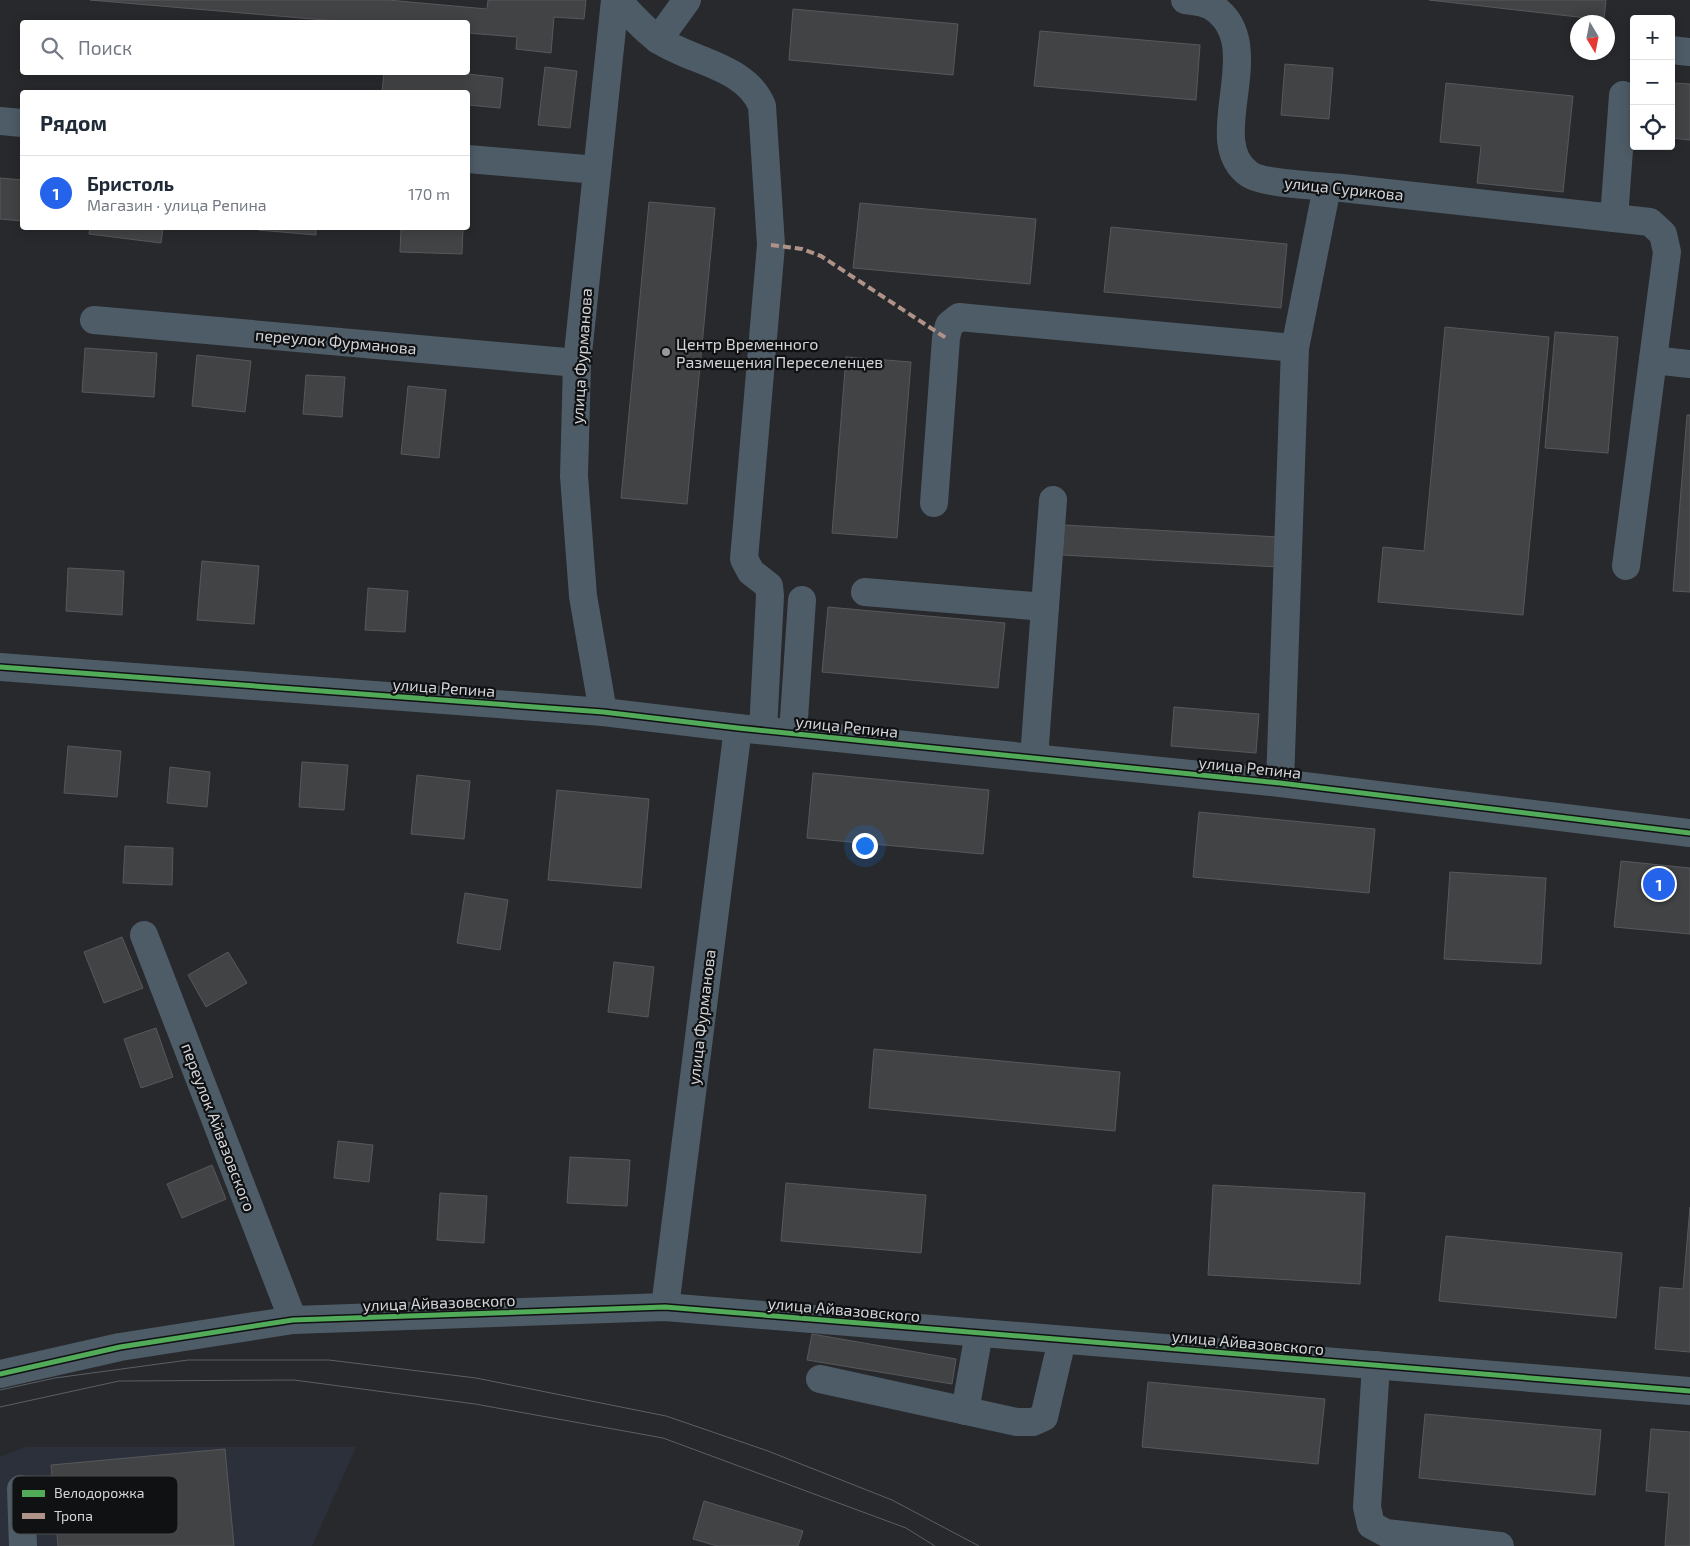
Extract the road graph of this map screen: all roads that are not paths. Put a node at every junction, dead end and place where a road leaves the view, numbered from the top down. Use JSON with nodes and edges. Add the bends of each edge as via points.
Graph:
{"nodes":[{"id":1,"x":616,"y":0,"type":"edge"},
{"id":2,"x":687,"y":0,"type":"edge"},
{"id":3,"x":1185,"y":0,"type":"edge"},
{"id":4,"x":658,"y":40,"type":"junction"},
{"id":5,"x":1675,"y":50,"type":"edge"},
{"id":6,"x":1690,"y":52,"type":"edge"},
{"id":7,"x":1623,"y":95,"type":"dead end"},
{"id":8,"x":0,"y":121,"type":"edge"},
{"id":9,"x":20,"y":123,"type":"edge"},
{"id":10,"x":470,"y":159,"type":"edge"},
{"id":11,"x":597,"y":170,"type":"junction"},
{"id":12,"x":1327,"y":187,"type":"junction"},
{"id":13,"x":1614,"y":218,"type":"junction"},
{"id":14,"x":94,"y":320,"type":"dead end"},
{"id":15,"x":1295,"y":348,"type":"junction"},
{"id":16,"x":1653,"y":360,"type":"junction"},
{"id":17,"x":578,"y":363,"type":"junction"},
{"id":18,"x":1690,"y":364,"type":"edge"},
{"id":19,"x":1053,"y":500,"type":"dead end"},
{"id":20,"x":934,"y":502,"type":"dead end"},
{"id":21,"x":1626,"y":566,"type":"dead end"},
{"id":22,"x":865,"y":592,"type":"dead end"},
{"id":23,"x":802,"y":600,"type":"dead end"},
{"id":24,"x":1045,"y":607,"type":"junction"},
{"id":25,"x":0,"y":667,"type":"edge"},
{"id":26,"x":603,"y":712,"type":"junction"},
{"id":27,"x":750,"y":729,"type":"junction"},
{"id":28,"x":792,"y":733,"type":"junction"},
{"id":29,"x":1034,"y":758,"type":"junction"},
{"id":30,"x":1280,"y":783,"type":"junction"},
{"id":31,"x":1690,"y":832,"type":"edge"},
{"id":32,"x":144,"y":935,"type":"dead end"},
{"id":33,"x":664,"y":1307,"type":"junction"},
{"id":34,"x":293,"y":1320,"type":"junction"},
{"id":35,"x":979,"y":1333,"type":"junction"},
{"id":36,"x":1062,"y":1340,"type":"junction"},
{"id":37,"x":1376,"y":1365,"type":"junction"},
{"id":38,"x":0,"y":1374,"type":"edge"},
{"id":39,"x":820,"y":1379,"type":"dead end"},
{"id":40,"x":1690,"y":1391,"type":"edge"},
{"id":41,"x":965,"y":1411,"type":"junction"},
{"id":42,"x":1500,"y":1546,"type":"edge"}],
"edges":[{"from":1,"to":4,"type":"street","name":"улица Фурманова"},
{"from":1,"to":11,"type":"street","name":"улица Фурманова"},
{"from":2,"to":4,"type":"street"},
{"from":3,"to":12,"type":"street","name":"улица Сурикова","via":[[1210,5],[1230,23],[1238,50],[1231,142],[1236,162],[1250,175]]},
{"from":4,"to":27,"type":"street","name":"улица Фурманова","via":[[743,80],[757,93],[762,106],[771,245],[744,559],[751,572],[769,586],[770,596]]},
{"from":5,"to":6,"type":"street"},
{"from":7,"to":13,"type":"street"},
{"from":8,"to":9,"type":"street"},
{"from":10,"to":11,"type":"street"},
{"from":11,"to":17,"type":"street","name":"улица Фурманова"},
{"from":12,"to":13,"type":"street","name":"улица Сурикова"},
{"from":12,"to":15,"type":"street"},
{"from":13,"to":16,"type":"street","name":"улица Сурикова","via":[[1650,222],[1663,234],[1667,252]]},
{"from":14,"to":17,"type":"street","name":"переулок Фурманова"},
{"from":15,"to":20,"type":"street","via":[[959,318],[949,325],[946,338]]},
{"from":15,"to":30,"type":"street"},
{"from":16,"to":18,"type":"street"},
{"from":16,"to":21,"type":"street"},
{"from":17,"to":26,"type":"street","name":"улица Фурманова","via":[[574,476],[583,596]]},
{"from":19,"to":24,"type":"street"},
{"from":22,"to":24,"type":"street"},
{"from":23,"to":28,"type":"street"},
{"from":24,"to":29,"type":"street"},
{"from":25,"to":26,"type":"street","name":"улица Репина"},
{"from":26,"to":27,"type":"street","name":"улица Репина"},
{"from":27,"to":28,"type":"street","name":"улица Репина"},
{"from":27,"to":33,"type":"street","name":"улица Фурманова"},
{"from":28,"to":29,"type":"street","name":"улица Репина"},
{"from":29,"to":30,"type":"street","name":"улица Репина"},
{"from":30,"to":31,"type":"street","name":"улица Репина"},
{"from":32,"to":34,"type":"street","name":"переулок Айвазовского"},
{"from":33,"to":34,"type":"street","name":"улица Айвазовского"},
{"from":33,"to":35,"type":"street","name":"улица Айвазовского"},
{"from":34,"to":38,"type":"street","name":"улица Айвазовского","via":[[120,1347]]},
{"from":35,"to":36,"type":"street","name":"улица Айвазовского"},
{"from":35,"to":41,"type":"street"},
{"from":36,"to":37,"type":"street","name":"улица Айвазовского"},
{"from":36,"to":41,"type":"street","via":[[1044,1417],[1033,1422],[1017,1422]]},
{"from":37,"to":40,"type":"street","name":"улица Айвазовского"},
{"from":37,"to":42,"type":"street","via":[[1367,1507],[1371,1525],[1386,1533]]},
{"from":39,"to":41,"type":"street"}]}
